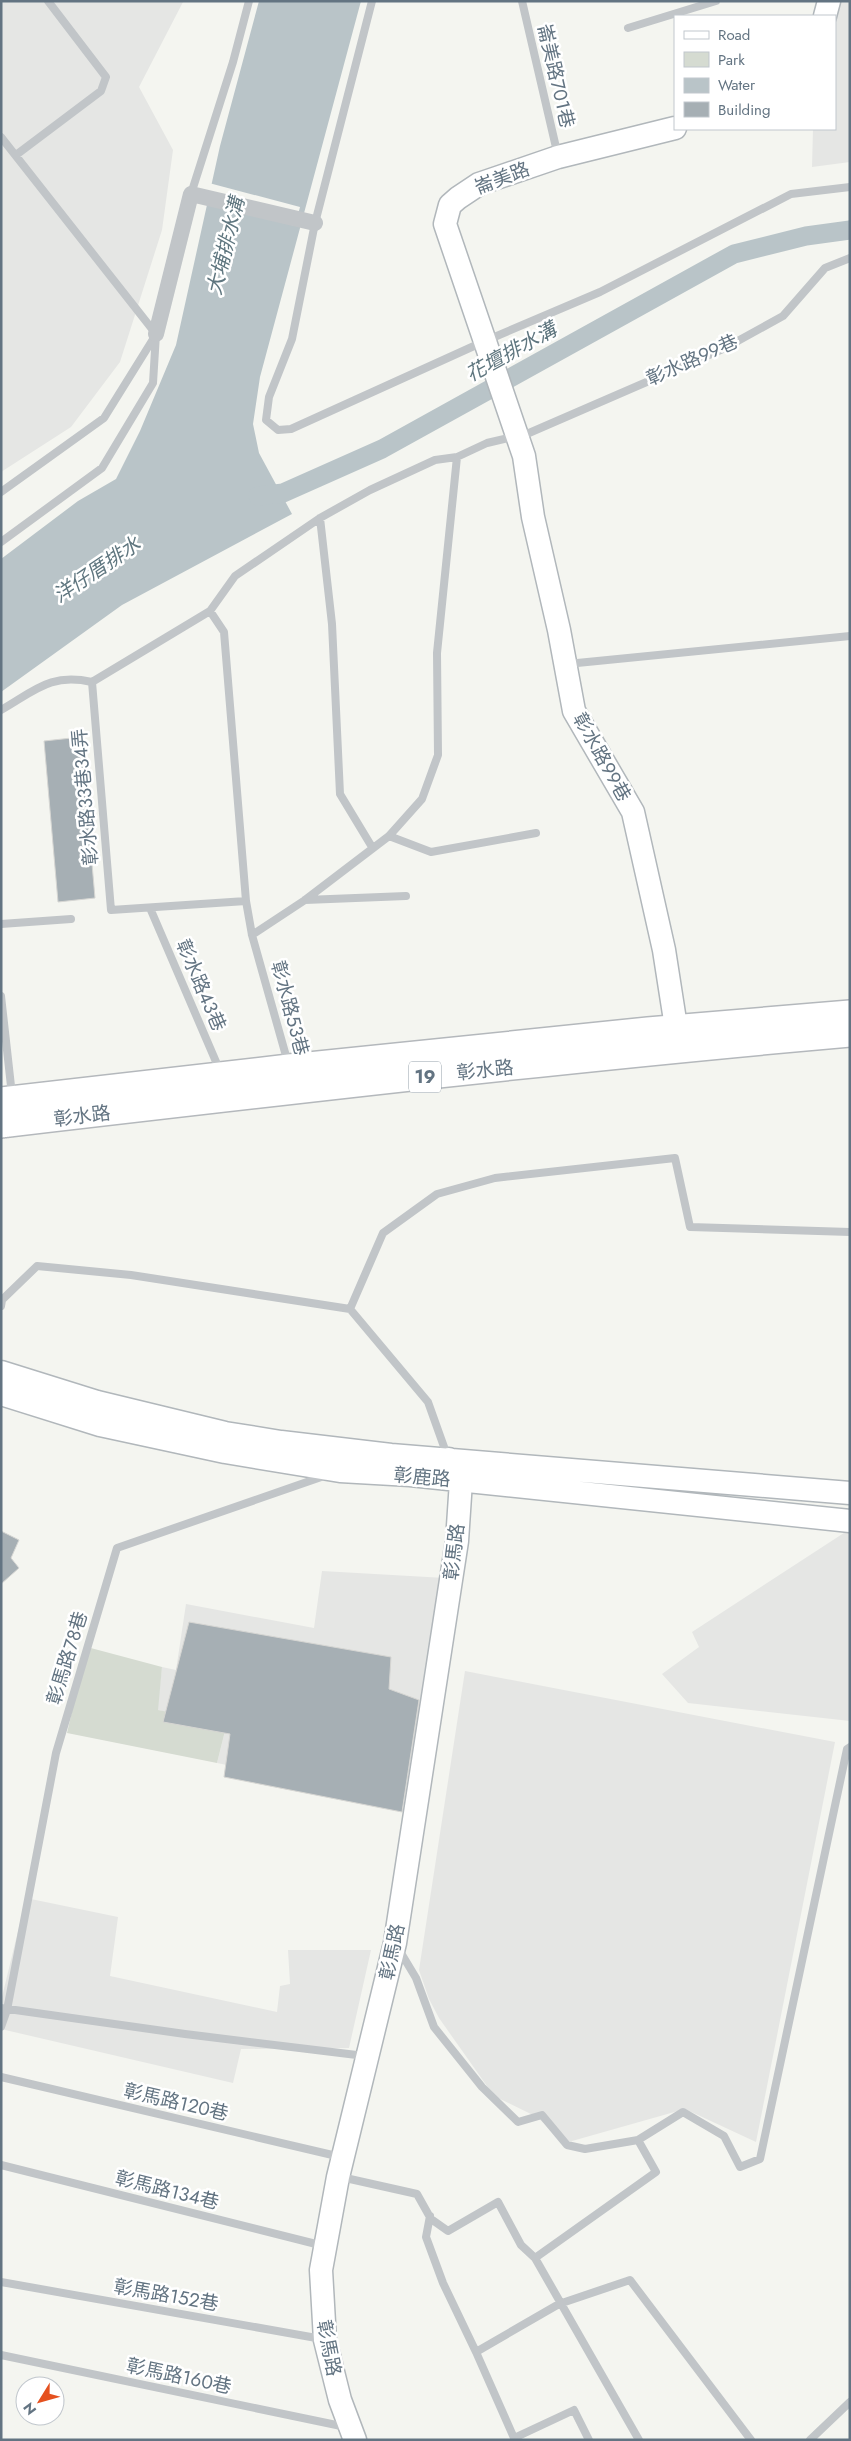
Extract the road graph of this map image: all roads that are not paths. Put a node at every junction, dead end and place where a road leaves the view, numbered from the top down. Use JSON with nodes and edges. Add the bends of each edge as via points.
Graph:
{"nodes":[{"id":1,"x":48,"y":1,"type":"edge"},
{"id":2,"x":249,"y":1,"type":"edge"},
{"id":3,"x":372,"y":1,"type":"edge"},
{"id":4,"x":522,"y":1,"type":"edge"},
{"id":5,"x":716,"y":1,"type":"edge"},
{"id":6,"x":829,"y":1,"type":"edge"},
{"id":7,"x":825,"y":15,"type":"edge"},
{"id":8,"x":628,"y":28,"type":"dead end"},
{"id":9,"x":674,"y":128,"type":"edge"},
{"id":10,"x":1,"y":137,"type":"edge"},
{"id":11,"x":16,"y":155,"type":"junction"},
{"id":12,"x":558,"y":158,"type":"junction"},
{"id":13,"x":850,"y":187,"type":"edge"},
{"id":14,"x":191,"y":194,"type":"junction"},
{"id":15,"x":310,"y":222,"type":"junction"},
{"id":16,"x":850,"y":258,"type":"edge"},
{"id":17,"x":156,"y":334,"type":"junction"},
{"id":18,"x":485,"y":341,"type":"junction"},
{"id":19,"x":515,"y":431,"type":"junction"},
{"id":20,"x":457,"y":457,"type":"junction"},
{"id":21,"x":1,"y":492,"type":"edge"},
{"id":22,"x":320,"y":518,"type":"junction"},
{"id":23,"x":1,"y":542,"type":"edge"},
{"id":24,"x":210,"y":611,"type":"junction"},
{"id":25,"x":850,"y":636,"type":"edge"},
{"id":26,"x":565,"y":664,"type":"junction"},
{"id":27,"x":92,"y":682,"type":"junction"},
{"id":28,"x":1,"y":710,"type":"edge"},
{"id":29,"x":536,"y":833,"type":"dead end"},
{"id":30,"x":389,"y":836,"type":"junction"},
{"id":31,"x":372,"y":847,"type":"junction"},
{"id":32,"x":406,"y":896,"type":"dead end"},
{"id":33,"x":246,"y":900,"type":"junction"},
{"id":34,"x":305,"y":900,"type":"junction"},
{"id":35,"x":150,"y":908,"type":"junction"},
{"id":36,"x":71,"y":919,"type":"dead end"},
{"id":37,"x":1,"y":924,"type":"edge"},
{"id":38,"x":252,"y":935,"type":"junction"},
{"id":39,"x":1,"y":996,"type":"edge"},
{"id":40,"x":850,"y":1013,"type":"edge"},
{"id":41,"x":850,"y":1034,"type":"edge"},
{"id":42,"x":678,"y":1038,"type":"junction"},
{"id":43,"x":222,"y":1075,"type":"junction"},
{"id":44,"x":292,"y":1079,"type":"junction"},
{"id":45,"x":7,"y":1100,"type":"edge"},
{"id":46,"x":3,"y":1128,"type":"edge"},
{"id":47,"x":850,"y":1232,"type":"edge"},
{"id":48,"x":1,"y":1306,"type":"edge"},
{"id":49,"x":350,"y":1309,"type":"junction"},
{"id":50,"x":1,"y":1372,"type":"edge"},
{"id":51,"x":1,"y":1394,"type":"edge"},
{"id":52,"x":449,"y":1459,"type":"junction"},
{"id":53,"x":340,"y":1470,"type":"junction"},
{"id":54,"x":461,"y":1481,"type":"junction"},
{"id":55,"x":749,"y":1484,"type":"junction"},
{"id":56,"x":850,"y":1493,"type":"edge"},
{"id":57,"x":747,"y":1511,"type":"junction"},
{"id":58,"x":850,"y":1521,"type":"edge"},
{"id":59,"x":850,"y":1747,"type":"edge"},
{"id":60,"x":395,"y":1943,"type":"junction"},
{"id":61,"x":4,"y":2009,"type":"edge"},
{"id":62,"x":1,"y":2026,"type":"edge"},
{"id":63,"x":367,"y":2056,"type":"junction"},
{"id":64,"x":1,"y":2077,"type":"edge"},
{"id":65,"x":638,"y":2140,"type":"junction"},
{"id":66,"x":1,"y":2165,"type":"edge"},
{"id":67,"x":340,"y":2167,"type":"junction"},
{"id":68,"x":430,"y":2216,"type":"junction"},
{"id":69,"x":325,"y":2246,"type":"junction"},
{"id":70,"x":535,"y":2258,"type":"junction"},
{"id":71,"x":1,"y":2282,"type":"edge"},
{"id":72,"x":559,"y":2304,"type":"junction"},
{"id":73,"x":325,"y":2340,"type":"junction"},
{"id":74,"x":476,"y":2352,"type":"junction"},
{"id":75,"x":1,"y":2355,"type":"edge"},
{"id":76,"x":850,"y":2402,"type":"edge"},
{"id":77,"x":353,"y":2434,"type":"edge"},
{"id":78,"x":590,"y":2440,"type":"edge"},
{"id":79,"x":639,"y":2440,"type":"edge"},
{"id":80,"x":751,"y":2440,"type":"edge"},
{"id":81,"x":810,"y":2440,"type":"edge"}],
"edges":[{"from":1,"to":11,"type":"lane","via":[[106,77],[101,91]]},
{"from":2,"to":14,"type":"lane"},
{"from":3,"to":15,"type":"lane"},
{"from":4,"to":12,"type":"lane","name":"崙美路701巷"},
{"from":5,"to":8,"type":"lane"},
{"from":6,"to":7,"type":"street"},
{"from":9,"to":12,"type":"street","name":"崙美路"},
{"from":10,"to":11,"type":"lane"},
{"from":11,"to":17,"type":"lane"},
{"from":12,"to":18,"type":"street","name":"崙美路","via":[[479,184],[458,198],[447,212],[445,224]]},
{"from":13,"to":18,"type":"lane","via":[[792,194],[600,292]]},
{"from":14,"to":15,"type":"street"},
{"from":14,"to":17,"type":"street"},
{"from":15,"to":18,"type":"lane","via":[[292,339],[268,397],[266,420],[271,426],[278,430],[291,429]]},
{"from":16,"to":19,"type":"lane","name":"彰水路99巷","via":[[825,268],[783,316],[725,348],[529,433]]},
{"from":17,"to":21,"type":"lane","via":[[104,418]]},
{"from":17,"to":23,"type":"lane","via":[[153,383],[102,468]]},
{"from":18,"to":19,"type":"street","name":"崙美路"},
{"from":19,"to":20,"type":"lane","name":"彰水路99巷"},
{"from":19,"to":26,"type":"street","name":"彰水路99巷","via":[[524,456],[532,517]]},
{"from":20,"to":22,"type":"lane","name":"彰水路99巷","via":[[435,460]]},
{"from":20,"to":30,"type":"lane","via":[[437,652],[438,754],[422,799]]},
{"from":22,"to":24,"type":"lane","via":[[235,576]]},
{"from":22,"to":31,"type":"lane","via":[[332,624],[340,794]]},
{"from":24,"to":27,"type":"lane"},
{"from":24,"to":33,"type":"lane","name":"彰水路53巷","via":[[224,632]]},
{"from":25,"to":26,"type":"lane"},
{"from":26,"to":42,"type":"street","name":"彰水路99巷","via":[[574,711],[632,812],[664,950]]},
{"from":27,"to":28,"type":"lane","via":[[72,678],[49,681]]},
{"from":27,"to":35,"type":"lane","name":"彰水路33巷34弄","via":[[111,910]]},
{"from":29,"to":30,"type":"lane","via":[[431,852]]},
{"from":30,"to":31,"type":"lane"},
{"from":31,"to":34,"type":"lane"},
{"from":32,"to":34,"type":"lane"},
{"from":33,"to":35,"type":"lane"},
{"from":33,"to":38,"type":"lane","name":"彰水路53巷"},
{"from":34,"to":38,"type":"lane"},
{"from":35,"to":43,"type":"lane","name":"彰水路43巷"},
{"from":36,"to":37,"type":"lane"},
{"from":38,"to":44,"type":"lane","name":"彰水路53巷"},
{"from":39,"to":45,"type":"lane"},
{"from":40,"to":42,"type":"main road","name":"彰水路","number":"19"},
{"from":41,"to":42,"type":"main road","name":"彰水路","number":"19"},
{"from":42,"to":44,"type":"main road","name":"彰水路","number":"19"},
{"from":43,"to":44,"type":"main road","name":"彰水路","number":"19"},
{"from":43,"to":45,"type":"main road","name":"彰水路","number":"19"},
{"from":44,"to":46,"type":"main road","name":"彰水路","number":"19"},
{"from":45,"to":46,"type":"street"},
{"from":47,"to":49,"type":"lane","via":[[690,1227],[675,1158],[494,1178],[437,1194],[383,1232]]},
{"from":48,"to":49,"type":"lane","via":[[2,1300],[37,1266],[131,1275]]},
{"from":49,"to":52,"type":"lane","via":[[428,1402]]},
{"from":50,"to":52,"type":"street","name":"彰鹿路","via":[[96,1402],[225,1433],[322,1447]]},
{"from":51,"to":53,"type":"street","name":"彰鹿路","via":[[100,1426],[225,1452]]},
{"from":52,"to":54,"type":"street"},
{"from":52,"to":55,"type":"street","name":"彰鹿路"},
{"from":53,"to":54,"type":"street","name":"彰鹿路"},
{"from":53,"to":61,"type":"lane","name":"彰馬路78巷","via":[[117,1548],[56,1753]]},
{"from":54,"to":57,"type":"street","name":"彰鹿路"},
{"from":54,"to":60,"type":"street","name":"彰馬路","via":[[457,1541]]},
{"from":55,"to":56,"type":"street","name":"彰鹿路"},
{"from":55,"to":57,"type":"street"},
{"from":57,"to":58,"type":"street","name":"彰鹿路"},
{"from":59,"to":65,"type":"lane","via":[[847,1749],[760,2159],[740,2167],[724,2136],[683,2112]]},
{"from":60,"to":63,"type":"street","name":"彰馬路"},
{"from":60,"to":65,"type":"lane","via":[[416,1978],[434,2027],[482,2087],[518,2122],[542,2115],[567,2145],[585,2149]]},
{"from":61,"to":62,"type":"lane"},
{"from":61,"to":63,"type":"lane"},
{"from":63,"to":67,"type":"street","name":"彰馬路"},
{"from":64,"to":67,"type":"lane","name":"彰馬路120巷"},
{"from":65,"to":70,"type":"lane","via":[[656,2172]]},
{"from":66,"to":69,"type":"lane","name":"彰馬路134巷"},
{"from":67,"to":68,"type":"lane","name":"彰馬路120巷","via":[[417,2194]]},
{"from":67,"to":69,"type":"street","name":"彰馬路"},
{"from":68,"to":70,"type":"lane","via":[[448,2231],[498,2202],[521,2246]]},
{"from":68,"to":74,"type":"lane","via":[[426,2237],[443,2284]]},
{"from":69,"to":73,"type":"street","name":"彰馬路","via":[[321,2292]]},
{"from":70,"to":72,"type":"lane"},
{"from":71,"to":73,"type":"lane","name":"彰馬路152巷"},
{"from":72,"to":74,"type":"lane"},
{"from":72,"to":79,"type":"lane"},
{"from":72,"to":80,"type":"lane","via":[[630,2280]]},
{"from":73,"to":77,"type":"street","name":"彰馬路"},
{"from":74,"to":78,"type":"lane","via":[[514,2438],[574,2410]]},
{"from":75,"to":77,"type":"lane","name":"彰馬路160巷"},
{"from":76,"to":81,"type":"lane"}]}
